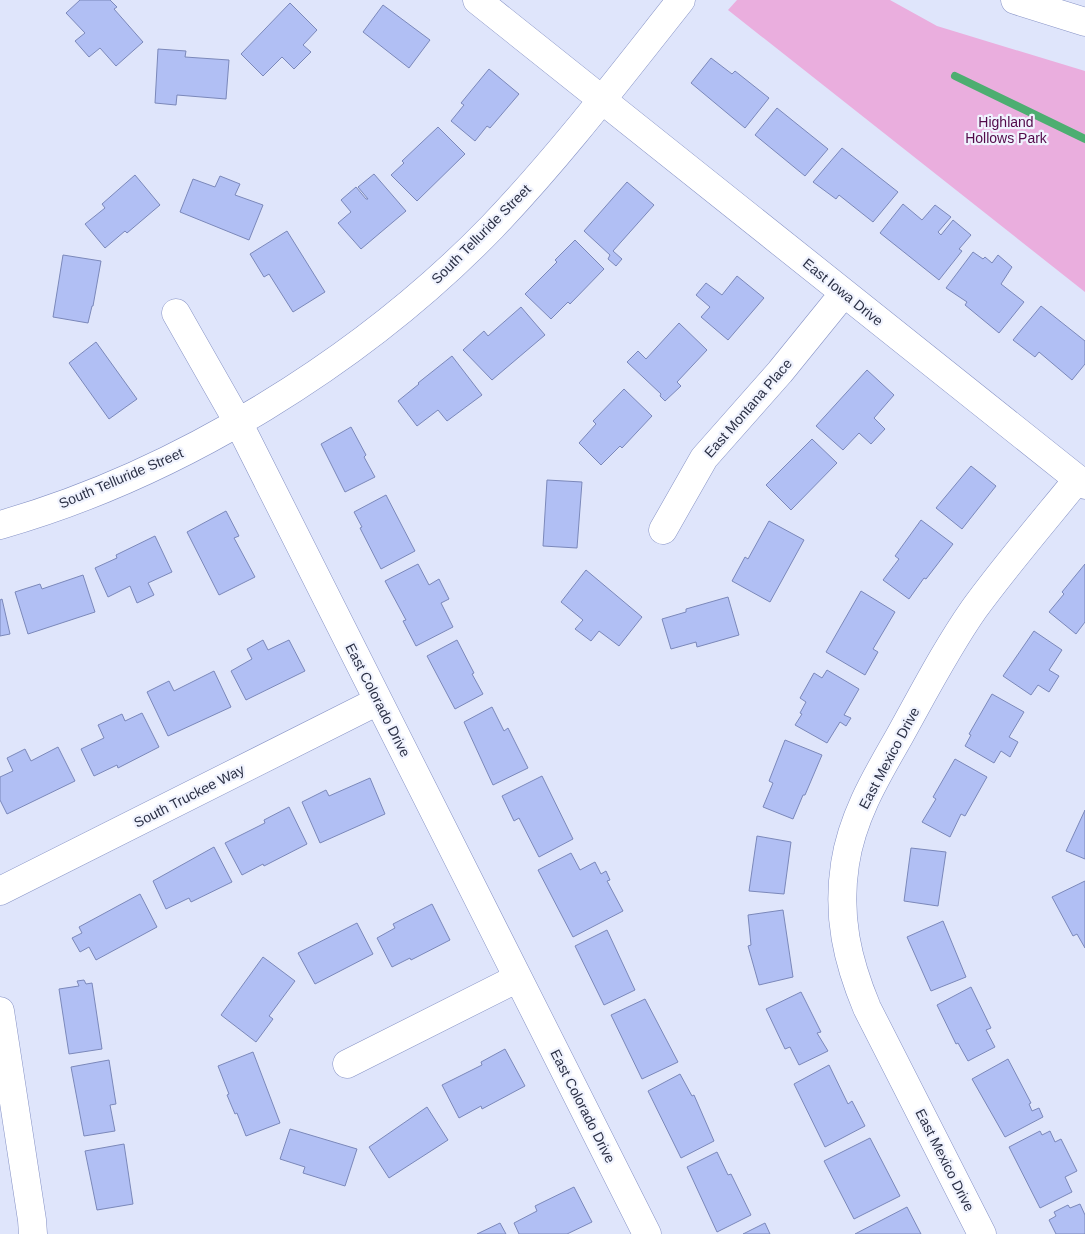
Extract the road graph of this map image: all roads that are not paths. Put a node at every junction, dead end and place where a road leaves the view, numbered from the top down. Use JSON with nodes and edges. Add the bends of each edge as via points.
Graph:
{"nodes":[{"id":1,"x":477,"y":0,"type":"edge"},
{"id":2,"x":681,"y":0,"type":"edge"},
{"id":3,"x":1015,"y":0,"type":"edge"},
{"id":4,"x":1085,"y":22,"type":"edge"},
{"id":5,"x":602,"y":99,"type":"junction"},
{"id":6,"x":844,"y":293,"type":"junction"},
{"id":7,"x":176,"y":313,"type":"dead end"},
{"id":8,"x":238,"y":422,"type":"junction"},
{"id":9,"x":1081,"y":482,"type":"edge"},
{"id":10,"x":0,"y":525,"type":"edge"},
{"id":11,"x":663,"y":530,"type":"dead end"},
{"id":12,"x":378,"y":700,"type":"junction"},
{"id":13,"x":0,"y":891,"type":"edge"},
{"id":14,"x":518,"y":978,"type":"junction"},
{"id":15,"x":0,"y":1012,"type":"edge"},
{"id":16,"x":347,"y":1064,"type":"dead end"},
{"id":17,"x":33,"y":1234,"type":"edge"},
{"id":18,"x":647,"y":1234,"type":"edge"},
{"id":19,"x":982,"y":1234,"type":"edge"}],
"edges":[{"from":1,"to":5,"type":"street","name":"East Iowa Drive"},
{"from":2,"to":5,"type":"street","name":"South Telluride Street"},
{"from":3,"to":4,"type":"street"},
{"from":5,"to":6,"type":"street","name":"East Iowa Drive"},
{"from":5,"to":8,"type":"street","name":"South Telluride Street","via":[[533,183],[447,270],[352,348],[303,383]]},
{"from":6,"to":9,"type":"street","name":"East Iowa Drive"},
{"from":6,"to":11,"type":"street","name":"East Montana Place","via":[[704,458]]},
{"from":7,"to":8,"type":"street"},
{"from":8,"to":10,"type":"street","name":"South Telluride Street","via":[[129,477]]},
{"from":8,"to":12,"type":"street","name":"East Colorado Drive"},
{"from":9,"to":19,"type":"street","name":"East Mexico Drive","via":[[974,610],[947,652],[868,793],[853,828],[845,864],[845,939],[854,976]]},
{"from":12,"to":13,"type":"street","name":"South Truckee Way"},
{"from":12,"to":14,"type":"street","name":"East Colorado Drive"},
{"from":14,"to":16,"type":"street"},
{"from":14,"to":18,"type":"street","name":"East Colorado Drive"},
{"from":15,"to":17,"type":"street"}]}
